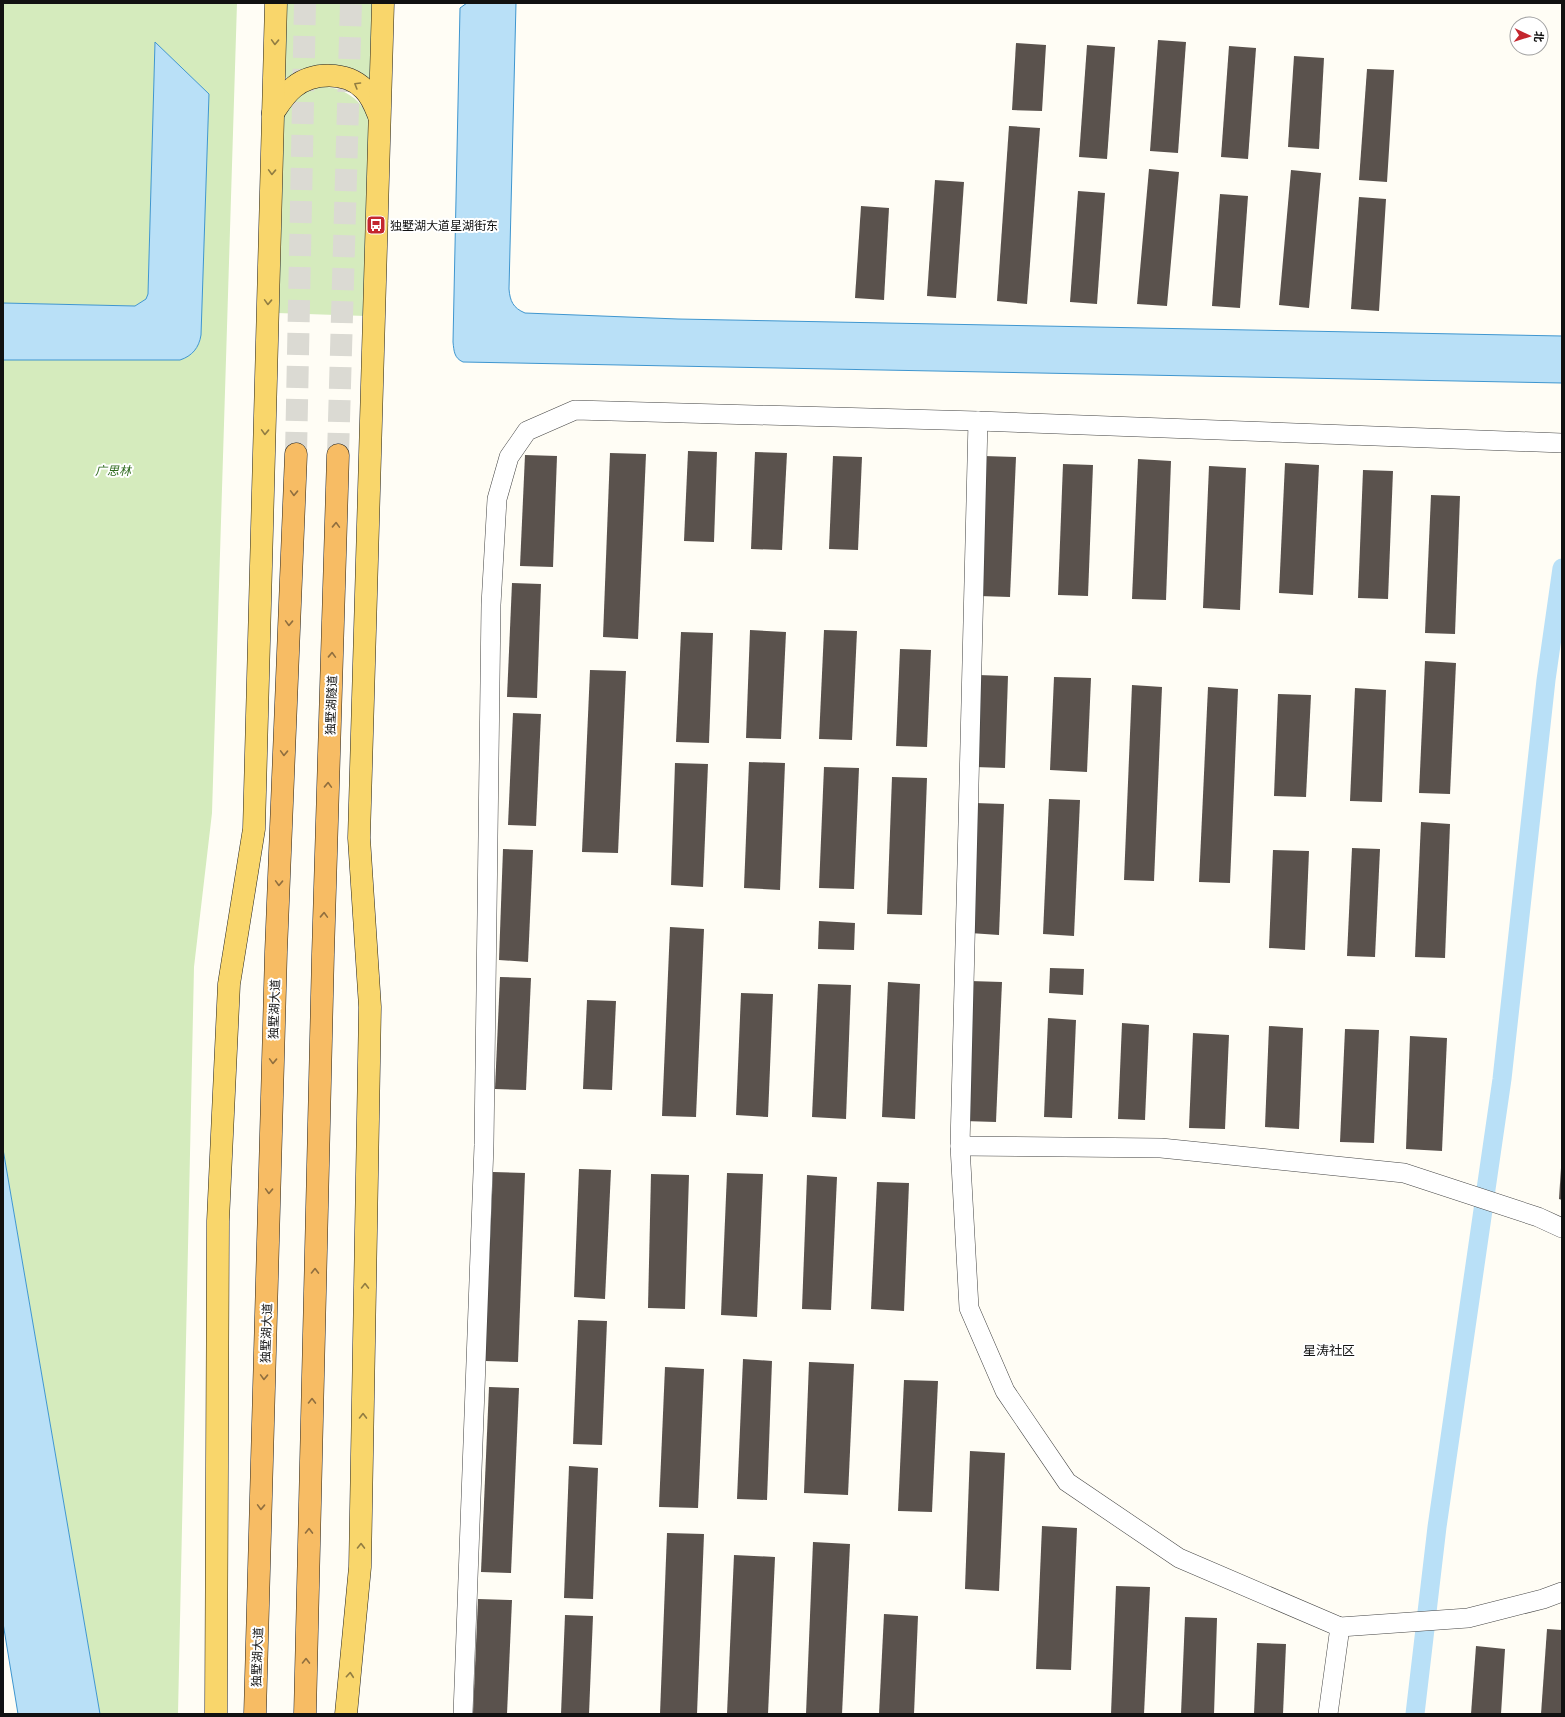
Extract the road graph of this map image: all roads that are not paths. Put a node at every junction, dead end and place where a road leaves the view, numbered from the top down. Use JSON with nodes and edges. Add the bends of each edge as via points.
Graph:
{"nodes":[{"id":1,"x":276,"y":3,"type":"edge"},
{"id":2,"x":383,"y":3,"type":"edge"},
{"id":3,"x":273,"y":113,"type":"junction"},
{"id":4,"x":379,"y":116,"type":"junction"},
{"id":5,"x":978,"y":420,"type":"junction"},
{"id":6,"x":1556,"y":443,"type":"edge"},
{"id":7,"x":296,"y":454,"type":"tunnel mouth"},
{"id":8,"x":338,"y":455,"type":"tunnel mouth"},
{"id":9,"x":960,"y":1146,"type":"junction"},
{"id":10,"x":1562,"y":1228,"type":"edge"},
{"id":11,"x":1562,"y":1592,"type":"edge"},
{"id":12,"x":1340,"y":1627,"type":"junction"},
{"id":13,"x":216,"y":1714,"type":"edge"},
{"id":14,"x":255,"y":1714,"type":"edge"},
{"id":15,"x":305,"y":1714,"type":"edge"},
{"id":16,"x":346,"y":1714,"type":"edge"},
{"id":17,"x":463,"y":1714,"type":"edge"},
{"id":18,"x":1328,"y":1714,"type":"edge"}],
"edges":[{"from":1,"to":3,"type":"main road","one_way":true},
{"from":2,"to":4,"type":"main road"},
{"from":4,"to":3,"type":"main road","one_way":true,"via":[[374,101],[364,88],[350,80],[323,75],[307,79],[294,87],[282,98]]},
{"from":3,"to":13,"type":"main road","one_way":true,"via":[[254,829],[229,984],[218,1221]]},
{"from":16,"to":4,"type":"main road","one_way":true,"via":[[360,1567],[370,1007],[359,838]]},
{"from":5,"to":6,"type":"street"},
{"from":5,"to":9,"type":"street"},
{"from":5,"to":17,"type":"street","via":[[575,410],[526,431],[509,457],[497,499],[491,606],[484,1145]]},
{"from":7,"to":14,"type":"highway","name":"独墅湖大道","one_way":true,"via":[[276,952]]},
{"from":15,"to":8,"type":"highway","name":"独墅湖隧道","one_way":true},
{"from":9,"to":10,"type":"street","via":[[1160,1148],[1404,1173],[1538,1217]]},
{"from":9,"to":12,"type":"street","via":[[969,1308],[1005,1391],[1067,1482],[1179,1558]]},
{"from":11,"to":12,"type":"street","via":[[1468,1618]]},
{"from":12,"to":18,"type":"street"}]}
